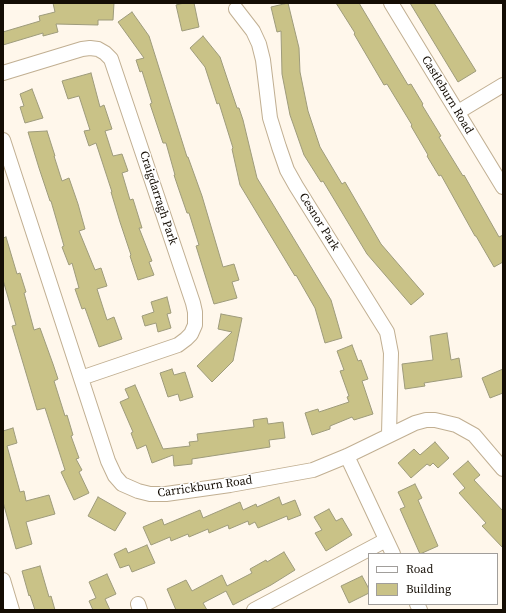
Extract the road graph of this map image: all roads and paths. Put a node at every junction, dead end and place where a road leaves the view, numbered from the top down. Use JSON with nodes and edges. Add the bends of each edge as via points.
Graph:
{"nodes":[{"id":1,"x":391,"y":3,"type":"edge"},
{"id":2,"x":236,"y":9,"type":"dead end"},
{"id":3,"x":3,"y":73,"type":"edge"},
{"id":4,"x":503,"y":85,"type":"edge"},
{"id":5,"x":458,"y":112,"type":"junction"},
{"id":6,"x":3,"y":140,"type":"edge"},
{"id":7,"x":503,"y":187,"type":"edge"},
{"id":8,"x":81,"y":378,"type":"junction"},
{"id":9,"x":389,"y":434,"type":"junction"},
{"id":10,"x":347,"y":456,"type":"junction"},
{"id":11,"x":503,"y":469,"type":"edge"},
{"id":12,"x":386,"y":540,"type":"junction"},
{"id":13,"x":392,"y":553,"type":"edge"},
{"id":14,"x":3,"y":580,"type":"edge"},
{"id":15,"x":12,"y":610,"type":"edge"},
{"id":16,"x":254,"y":610,"type":"edge"}],
"edges":[{"from":1,"to":5,"type":"street","name":"Castleburn Road"},
{"from":2,"to":9,"type":"street","name":"Cesnor Park","via":[[253,31],[259,44],[270,118],[287,170],[387,332],[391,353]]},
{"from":3,"to":8,"type":"street","name":"Craigdarragh Park","via":[[82,49],[98,49],[111,59],[193,303],[195,325],[186,340]]},
{"from":4,"to":5,"type":"street"},
{"from":5,"to":7,"type":"street","name":"Castleburn Road"},
{"from":6,"to":8,"type":"street","name":"Carrickburn Road"},
{"from":8,"to":10,"type":"street","name":"Carrickburn Road","via":[[115,476],[122,484],[138,491],[166,494],[230,485],[313,470]]},
{"from":9,"to":10,"type":"street","name":"Carrickburn Road"},
{"from":9,"to":11,"type":"street","name":"Carrickburn Road","via":[[426,420],[448,422],[474,435]]},
{"from":10,"to":12,"type":"street"},
{"from":12,"to":13,"type":"street"},
{"from":12,"to":16,"type":"street"},
{"from":14,"to":15,"type":"street"}]}
